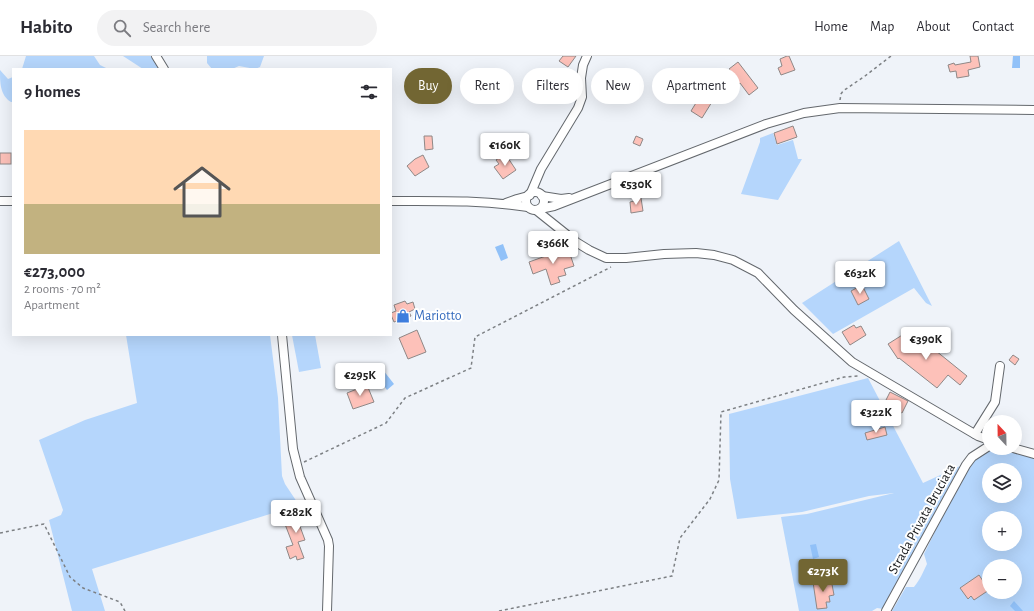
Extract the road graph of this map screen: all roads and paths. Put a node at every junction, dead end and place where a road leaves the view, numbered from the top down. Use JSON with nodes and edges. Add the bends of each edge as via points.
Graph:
{"nodes":[{"id":1,"x":156,"y":56,"type":"edge"},
{"id":2,"x":587,"y":56,"type":"edge"},
{"id":3,"x":891,"y":56,"type":"edge"},
{"id":4,"x":163,"y":68,"type":"edge"},
{"id":5,"x":840,"y":108,"type":"junction"},
{"id":6,"x":1034,"y":110,"type":"edge"},
{"id":7,"x":537,"y":178,"type":"junction"},
{"id":8,"x":529,"y":195,"type":"junction"},
{"id":9,"x":542,"y":196,"type":"junction"},
{"id":10,"x":576,"y":198,"type":"junction"},
{"id":11,"x":0,"y":201,"type":"edge"},
{"id":12,"x":12,"y":201,"type":"edge"},
{"id":13,"x":392,"y":201,"type":"edge"},
{"id":14,"x":505,"y":203,"type":"junction"},
{"id":15,"x":528,"y":206,"type":"junction"},
{"id":16,"x":538,"y":210,"type":"junction"},
{"id":17,"x":613,"y":266,"type":"dead end"},
{"id":18,"x":282,"y":336,"type":"edge"},
{"id":19,"x":1000,"y":366,"type":"dead end"},
{"id":20,"x":873,"y":374,"type":"junction"},
{"id":21,"x":975,"y":434,"type":"junction"},
{"id":22,"x":982,"y":437,"type":"edge"},
{"id":23,"x":982,"y":451,"type":"edge"},
{"id":24,"x":1022,"y":451,"type":"edge"},
{"id":25,"x":1034,"y":454,"type":"edge"},
{"id":26,"x":296,"y":465,"type":"junction"},
{"id":27,"x":0,"y":533,"type":"edge"},
{"id":28,"x":125,"y":611,"type":"edge"},
{"id":29,"x":327,"y":611,"type":"edge"},
{"id":30,"x":498,"y":611,"type":"edge"},
{"id":31,"x":886,"y":611,"type":"edge"}],
"edges":[{"from":1,"to":4,"type":"street"},
{"from":2,"to":7,"type":"street","via":[[583,65],[582,97],[578,108]]},
{"from":3,"to":5,"type":"path","via":[[843,91]]},
{"from":5,"to":6,"type":"street"},
{"from":5,"to":10,"type":"street","via":[[804,112],[766,124]]},
{"from":7,"to":8,"type":"street"},
{"from":7,"to":9,"type":"street"},
{"from":8,"to":9,"type":"street","via":[[538,193]]},
{"from":8,"to":14,"type":"street"},
{"from":8,"to":15,"type":"street","via":[[526,200]]},
{"from":9,"to":10,"type":"street"},
{"from":9,"to":16,"type":"street","via":[[543,206]]},
{"from":10,"to":16,"type":"street"},
{"from":11,"to":12,"type":"street"},
{"from":13,"to":14,"type":"street"},
{"from":14,"to":15,"type":"street"},
{"from":15,"to":16,"type":"street"},
{"from":16,"to":20,"type":"street","via":[[576,242],[606,258],[696,253],[733,260],[758,273],[794,310],[852,362]]},
{"from":17,"to":26,"type":"path","via":[[475,337],[471,368],[405,398],[386,423]]},
{"from":18,"to":26,"type":"street"},
{"from":19,"to":21,"type":"street","via":[[995,402]]},
{"from":20,"to":21,"type":"street"},
{"from":20,"to":30,"type":"path","via":[[844,378],[721,412],[719,480],[710,499],[680,538],[672,576]]},
{"from":21,"to":22,"type":"street"},
{"from":23,"to":31,"type":"street","name":"Strada Privata Bruciata","via":[[966,465]]},
{"from":24,"to":25,"type":"street"},
{"from":26,"to":29,"type":"street","via":[[328,540],[330,556]]},
{"from":27,"to":28,"type":"path","via":[[44,524],[70,578],[83,588],[120,602]]}]}
